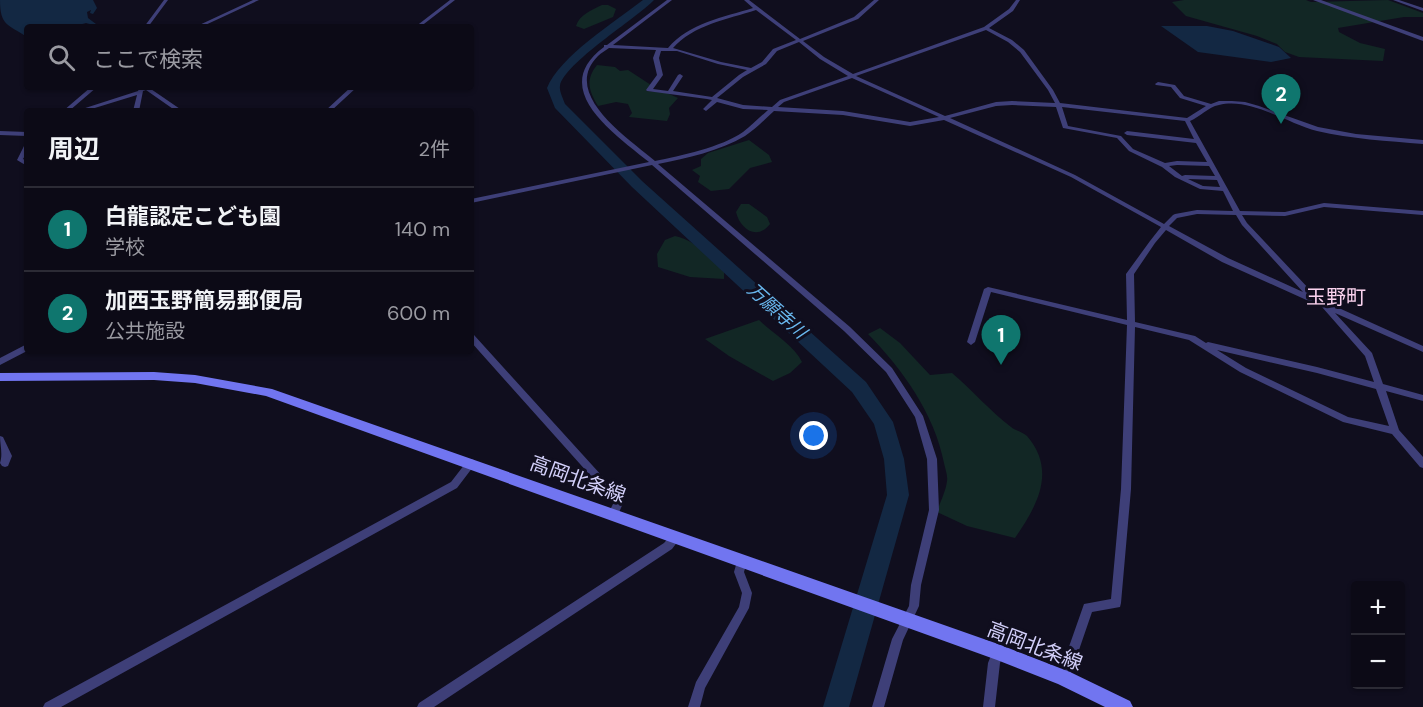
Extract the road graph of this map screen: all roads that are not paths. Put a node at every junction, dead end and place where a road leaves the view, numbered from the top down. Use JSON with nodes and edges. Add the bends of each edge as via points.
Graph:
{"nodes":[{"id":1,"x":166,"y":0,"type":"edge"},
{"id":2,"x":257,"y":0,"type":"edge"},
{"id":3,"x":453,"y":0,"type":"edge"},
{"id":4,"x":670,"y":0,"type":"edge"},
{"id":5,"x":746,"y":0,"type":"edge"},
{"id":6,"x":877,"y":0,"type":"edge"},
{"id":7,"x":1018,"y":0,"type":"edge"},
{"id":8,"x":1316,"y":0,"type":"edge"},
{"id":9,"x":1395,"y":0,"type":"edge"},
{"id":10,"x":756,"y":8,"type":"junction"},
{"id":11,"x":1423,"y":10,"type":"edge"},
{"id":12,"x":148,"y":24,"type":"edge"},
{"id":13,"x":204,"y":24,"type":"edge"},
{"id":14,"x":421,"y":24,"type":"edge"},
{"id":15,"x":986,"y":28,"type":"junction"},
{"id":16,"x":1423,"y":39,"type":"edge"},
{"id":17,"x":796,"y":40,"type":"junction"},
{"id":18,"x":606,"y":46,"type":"junction"},
{"id":19,"x":659,"y":50,"type":"junction"},
{"id":20,"x":670,"y":50,"type":"junction"},
{"id":21,"x":752,"y":70,"type":"junction"},
{"id":22,"x":680,"y":76,"type":"dead end"},
{"id":23,"x":854,"y":78,"type":"junction"},
{"id":24,"x":1158,"y":84,"type":"dead end"},
{"id":25,"x":90,"y":90,"type":"edge"},
{"id":26,"x":141,"y":90,"type":"edge"},
{"id":27,"x":149,"y":90,"type":"edge"},
{"id":28,"x":351,"y":90,"type":"edge"},
{"id":29,"x":670,"y":92,"type":"junction"},
{"id":30,"x":714,"y":100,"type":"junction"},
{"id":31,"x":1060,"y":105,"type":"junction"},
{"id":32,"x":1211,"y":106,"type":"junction"},
{"id":33,"x":70,"y":108,"type":"edge"},
{"id":34,"x":87,"y":108,"type":"edge"},
{"id":35,"x":137,"y":108,"type":"edge"},
{"id":36,"x":176,"y":108,"type":"edge"},
{"id":37,"x":331,"y":108,"type":"edge"},
{"id":38,"x":775,"y":108,"type":"junction"},
{"id":39,"x":706,"y":109,"type":"dead end"},
{"id":40,"x":945,"y":118,"type":"junction"},
{"id":41,"x":1187,"y":120,"type":"junction"},
{"id":42,"x":0,"y":133,"type":"edge"},
{"id":43,"x":1127,"y":133,"type":"dead end"},
{"id":44,"x":24,"y":134,"type":"edge"},
{"id":45,"x":1198,"y":141,"type":"junction"},
{"id":46,"x":1423,"y":142,"type":"edge"},
{"id":47,"x":653,"y":163,"type":"junction"},
{"id":48,"x":1210,"y":164,"type":"junction"},
{"id":49,"x":1163,"y":165,"type":"junction"},
{"id":50,"x":1177,"y":177,"type":"junction"},
{"id":51,"x":1217,"y":178,"type":"junction"},
{"id":52,"x":1223,"y":189,"type":"junction"},
{"id":53,"x":474,"y":200,"type":"edge"},
{"id":54,"x":1237,"y":212,"type":"junction"},
{"id":55,"x":1423,"y":213,"type":"edge"},
{"id":56,"x":1165,"y":228,"type":"junction"},
{"id":57,"x":1305,"y":297,"type":"junction"},
{"id":58,"x":1326,"y":307,"type":"junction"},
{"id":59,"x":1131,"y":324,"type":"junction"},
{"id":60,"x":474,"y":340,"type":"edge"},
{"id":61,"x":971,"y":342,"type":"dead end"},
{"id":62,"x":1205,"y":346,"type":"junction"},
{"id":63,"x":24,"y":347,"type":"edge"},
{"id":64,"x":1423,"y":349,"type":"edge"},
{"id":65,"x":0,"y":362,"type":"edge"},
{"id":66,"x":0,"y":377,"type":"edge"},
{"id":67,"x":1381,"y":386,"type":"junction"},
{"id":68,"x":1423,"y":398,"type":"edge"},
{"id":69,"x":1395,"y":431,"type":"junction"},
{"id":70,"x":0,"y":439,"type":"edge"},
{"id":71,"x":5,"y":463,"type":"dead end"},
{"id":72,"x":471,"y":463,"type":"junction"},
{"id":73,"x":1423,"y":464,"type":"edge"},
{"id":74,"x":613,"y":514,"type":"junction"},
{"id":75,"x":676,"y":537,"type":"junction"},
{"id":76,"x":742,"y":561,"type":"junction"},
{"id":77,"x":904,"y":619,"type":"junction"},
{"id":78,"x":998,"y":652,"type":"junction"},
{"id":79,"x":1064,"y":678,"type":"junction"},
{"id":80,"x":49,"y":707,"type":"edge"},
{"id":81,"x":423,"y":707,"type":"edge"},
{"id":82,"x":694,"y":707,"type":"edge"},
{"id":83,"x":878,"y":707,"type":"edge"},
{"id":84,"x":989,"y":707,"type":"edge"},
{"id":85,"x":1124,"y":707,"type":"edge"}],
"edges":[{"from":1,"to":12,"type":"street"},
{"from":2,"to":13,"type":"street"},
{"from":3,"to":14,"type":"street"},
{"from":4,"to":18,"type":"street"},
{"from":5,"to":10,"type":"street"},
{"from":6,"to":17,"type":"street","via":[[855,18]]},
{"from":7,"to":15,"type":"street"},
{"from":8,"to":16,"type":"street"},
{"from":9,"to":11,"type":"street"},
{"from":10,"to":17,"type":"street"},
{"from":10,"to":20,"type":"street","via":[[697,29],[675,42]]},
{"from":15,"to":23,"type":"street"},
{"from":15,"to":31,"type":"street","via":[[1022,51]]},
{"from":17,"to":21,"type":"street","via":[[775,50]]},
{"from":17,"to":23,"type":"street"},
{"from":18,"to":19,"type":"street"},
{"from":18,"to":47,"type":"street","via":[[584,76],[586,96],[609,125]]},
{"from":19,"to":20,"type":"street"},
{"from":19,"to":29,"type":"street","via":[[656,58],[660,75],[649,90]]},
{"from":20,"to":21,"type":"street"},
{"from":21,"to":30,"type":"street"},
{"from":22,"to":29,"type":"street"},
{"from":23,"to":38,"type":"street","via":[[782,101]]},
{"from":23,"to":40,"type":"street"},
{"from":24,"to":32,"type":"street","via":[[1173,86],[1182,97]]},
{"from":25,"to":33,"type":"street"},
{"from":26,"to":34,"type":"street"},
{"from":26,"to":35,"type":"street"},
{"from":27,"to":36,"type":"street"},
{"from":28,"to":37,"type":"street"},
{"from":29,"to":30,"type":"street"},
{"from":30,"to":38,"type":"street"},
{"from":30,"to":39,"type":"street"},
{"from":31,"to":40,"type":"street","via":[[996,104]]},
{"from":31,"to":41,"type":"street"},
{"from":31,"to":49,"type":"street","via":[[1065,127],[1119,137],[1136,154]]},
{"from":32,"to":41,"type":"street"},
{"from":32,"to":46,"type":"street","via":[[1253,104],[1319,129]]},
{"from":38,"to":40,"type":"street","via":[[843,113],[910,124]]},
{"from":38,"to":47,"type":"street","via":[[744,134],[720,145]]},
{"from":40,"to":56,"type":"street","via":[[1073,176]]},
{"from":41,"to":45,"type":"street"},
{"from":42,"to":44,"type":"street"},
{"from":43,"to":45,"type":"street"},
{"from":45,"to":48,"type":"street"},
{"from":47,"to":53,"type":"street"},
{"from":47,"to":77,"type":"street","via":[[847,328],[889,370],[913,404],[932,459],[934,510],[914,606]]},
{"from":48,"to":49,"type":"street"},
{"from":48,"to":51,"type":"street"},
{"from":49,"to":50,"type":"street"},
{"from":50,"to":51,"type":"street"},
{"from":50,"to":52,"type":"street","via":[[1202,188]]},
{"from":51,"to":52,"type":"street"},
{"from":52,"to":54,"type":"street"},
{"from":54,"to":55,"type":"street","via":[[1285,214],[1324,205]]},
{"from":54,"to":56,"type":"street","via":[[1184,213],[1174,216]]},
{"from":54,"to":57,"type":"street","via":[[1247,228],[1308,293]]},
{"from":56,"to":57,"type":"street"},
{"from":56,"to":59,"type":"street","via":[[1130,274]]},
{"from":57,"to":58,"type":"street"},
{"from":58,"to":64,"type":"street"},
{"from":58,"to":67,"type":"street","via":[[1369,354]]},
{"from":59,"to":61,"type":"street","via":[[988,290]]},
{"from":59,"to":62,"type":"street","via":[[1192,338]]},
{"from":59,"to":79,"type":"street","via":[[1126,489],[1116,603],[1088,608]]},
{"from":60,"to":74,"type":"street","via":[[619,501]]},
{"from":62,"to":67,"type":"street"},
{"from":62,"to":69,"type":"street","via":[[1243,370],[1337,416]]},
{"from":63,"to":65,"type":"street"},
{"from":66,"to":72,"type":"main road","name":"高岡北条線","via":[[185,378],[268,392]]},
{"from":67,"to":68,"type":"street"},
{"from":67,"to":69,"type":"street"},
{"from":69,"to":73,"type":"street"},
{"from":70,"to":71,"type":"street","via":[[7,456]]},
{"from":72,"to":74,"type":"main road","name":"高岡北条線"},
{"from":72,"to":80,"type":"street","via":[[454,485]]},
{"from":74,"to":75,"type":"main road","name":"高岡北条線"},
{"from":75,"to":76,"type":"main road","name":"高岡北条線"},
{"from":75,"to":81,"type":"street","via":[[668,546]]},
{"from":76,"to":77,"type":"main road","name":"高岡北条線"},
{"from":76,"to":82,"type":"street","via":[[739,572],[747,593],[744,608],[700,686]]},
{"from":77,"to":78,"type":"main road","name":"高岡北条線"},
{"from":77,"to":83,"type":"street"},
{"from":78,"to":79,"type":"main road","name":"高岡北条線"},
{"from":78,"to":84,"type":"street"},
{"from":79,"to":85,"type":"main road","name":"高岡北条線"}]}
